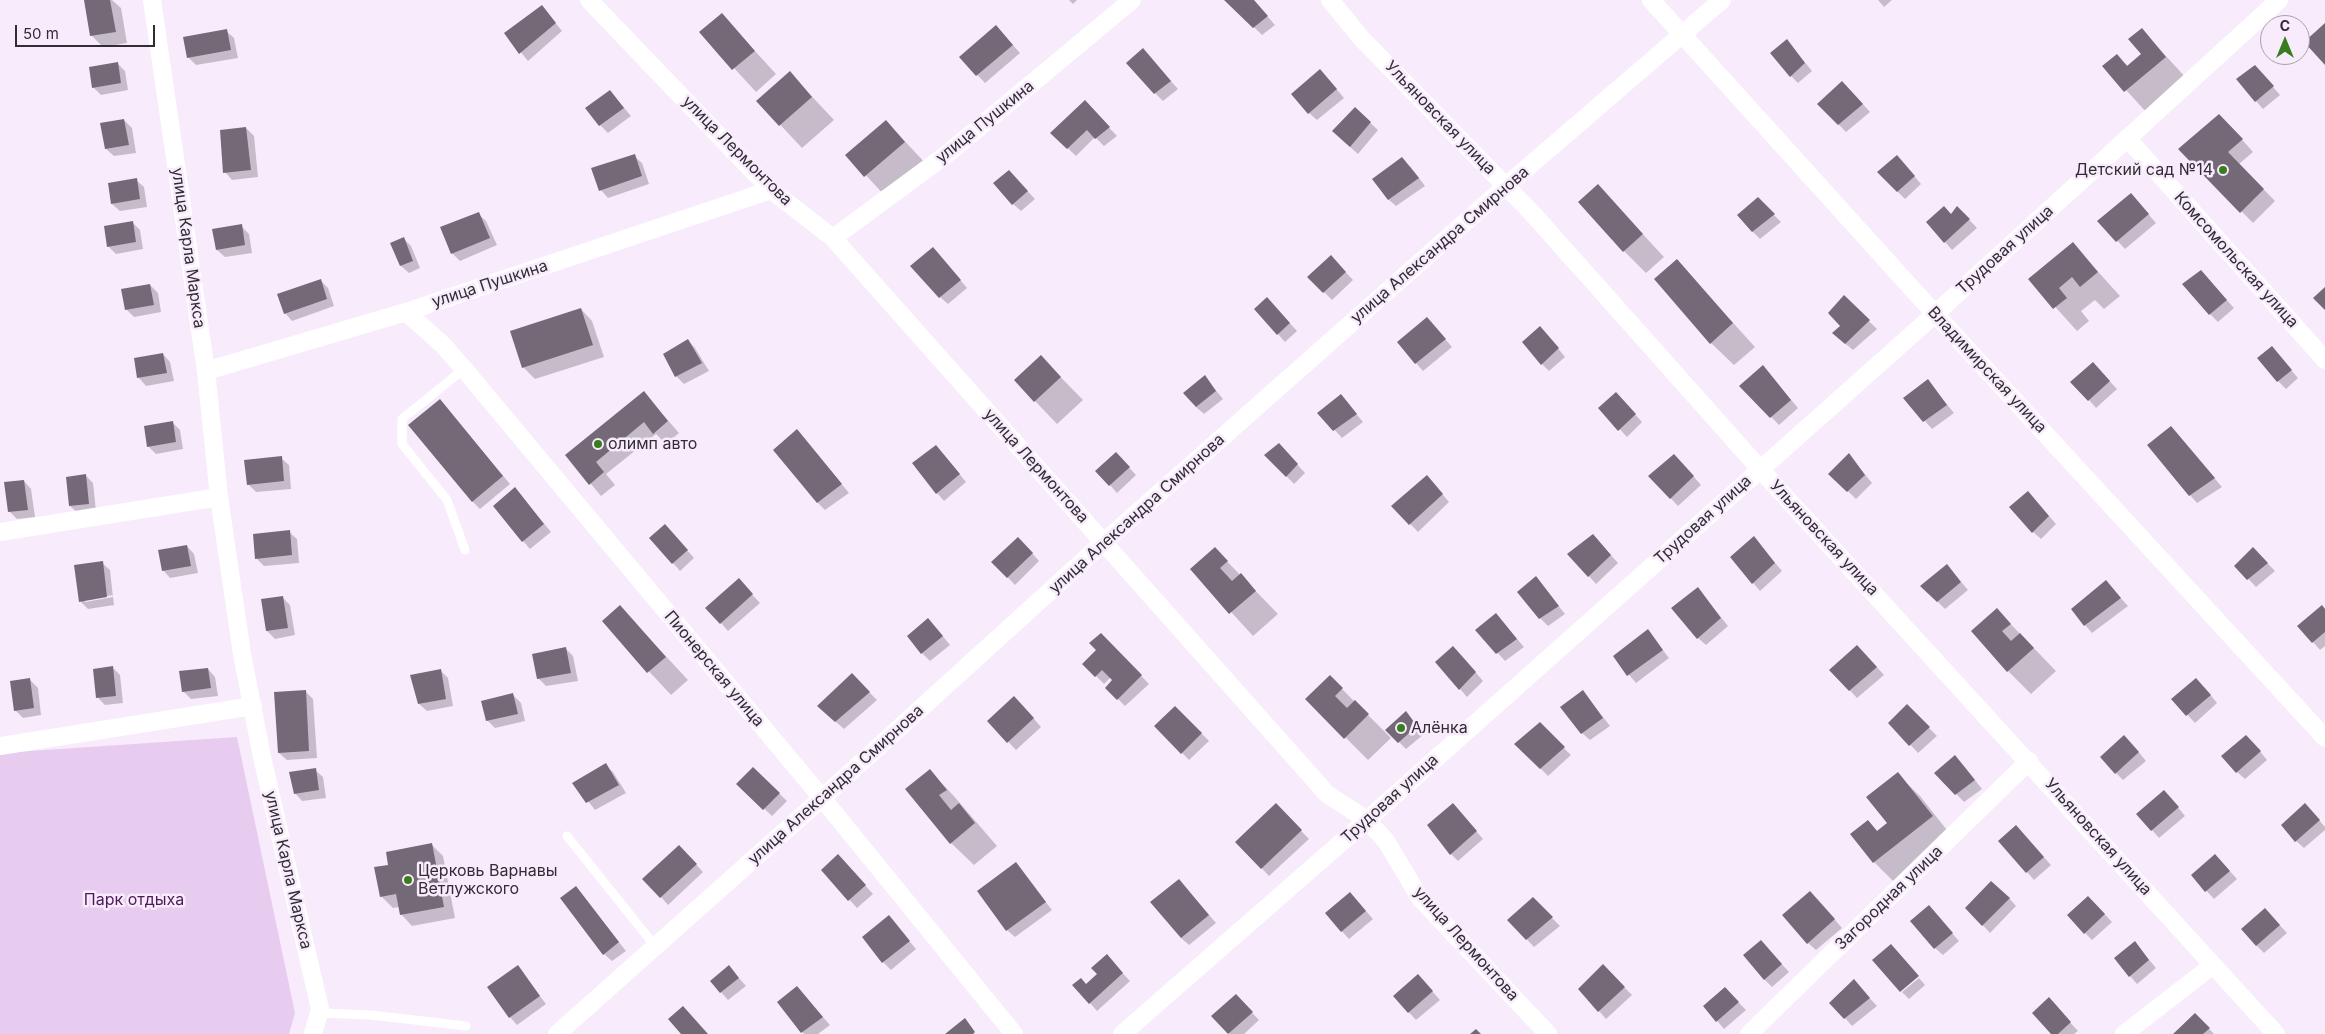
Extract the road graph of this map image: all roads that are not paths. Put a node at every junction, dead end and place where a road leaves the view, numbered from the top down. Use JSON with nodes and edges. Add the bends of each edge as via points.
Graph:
{"nodes":[{"id":1,"x":152,"y":0,"type":"edge"},
{"id":2,"x":589,"y":0,"type":"edge"},
{"id":3,"x":1132,"y":0,"type":"edge"},
{"id":4,"x":1330,"y":0,"type":"edge"},
{"id":5,"x":1651,"y":0,"type":"edge"},
{"id":6,"x":1722,"y":0,"type":"edge"},
{"id":7,"x":2279,"y":0,"type":"edge"},
{"id":8,"x":1682,"y":35,"type":"junction"},
{"id":9,"x":2127,"y":138,"type":"junction"},
{"id":10,"x":1506,"y":186,"type":"junction"},
{"id":11,"x":771,"y":190,"type":"junction"},
{"id":12,"x":833,"y":238,"type":"junction"},
{"id":13,"x":406,"y":312,"type":"junction"},
{"id":14,"x":1934,"y":314,"type":"junction"},
{"id":15,"x":2325,"y":360,"type":"edge"},
{"id":16,"x":464,"y":369,"type":"junction"},
{"id":17,"x":206,"y":371,"type":"junction"},
{"id":18,"x":1760,"y":469,"type":"junction"},
{"id":19,"x":218,"y":497,"type":"junction"},
{"id":20,"x":0,"y":532,"type":"edge"},
{"id":21,"x":1104,"y":542,"type":"junction"},
{"id":22,"x":465,"y":550,"type":"dead end"},
{"id":23,"x":253,"y":706,"type":"junction"},
{"id":24,"x":2325,"y":738,"type":"edge"},
{"id":25,"x":0,"y":746,"type":"edge"},
{"id":26,"x":2029,"y":761,"type":"junction"},
{"id":27,"x":822,"y":798,"type":"junction"},
{"id":28,"x":1367,"y":820,"type":"junction"},
{"id":29,"x":567,"y":836,"type":"dead end"},
{"id":30,"x":656,"y":946,"type":"junction"},
{"id":31,"x":2213,"y":966,"type":"junction"},
{"id":32,"x":320,"y":1012,"type":"junction"},
{"id":33,"x":466,"y":1026,"type":"dead end"},
{"id":34,"x":313,"y":1034,"type":"edge"},
{"id":35,"x":558,"y":1034,"type":"edge"},
{"id":36,"x":1014,"y":1034,"type":"edge"},
{"id":37,"x":1122,"y":1034,"type":"edge"},
{"id":38,"x":1548,"y":1034,"type":"edge"},
{"id":39,"x":1749,"y":1034,"type":"edge"},
{"id":40,"x":2124,"y":1034,"type":"edge"},
{"id":41,"x":2276,"y":1034,"type":"edge"}],
"edges":[{"from":1,"to":17,"type":"street","name":"улица Карла Маркса"},
{"from":2,"to":11,"type":"street","name":"улица Лермонтова"},
{"from":3,"to":12,"type":"street","name":"улица Пушкина","via":[[948,154]]},
{"from":4,"to":10,"type":"street","name":"Ульяновская улица","via":[[1362,39]]},
{"from":5,"to":8,"type":"street","name":"Владимирская улица"},
{"from":6,"to":8,"type":"street","name":"улица Александра Смирнова"},
{"from":7,"to":9,"type":"street","name":"Трудовая улица"},
{"from":8,"to":10,"type":"street","name":"улица Александра Смирнова"},
{"from":8,"to":14,"type":"street","name":"Владимирская улица"},
{"from":9,"to":14,"type":"street","name":"Трудовая улица"},
{"from":9,"to":15,"type":"street","name":"Комсомольская улица"},
{"from":10,"to":18,"type":"street","name":"Ульяновская улица"},
{"from":10,"to":21,"type":"street","name":"улица Александра Смирнова"},
{"from":11,"to":12,"type":"street","name":"улица Лермонтова"},
{"from":11,"to":13,"type":"street","name":"улица Пушкина"},
{"from":12,"to":21,"type":"street","name":"улица Лермонтова"},
{"from":13,"to":16,"type":"street","name":"Пионерская улица"},
{"from":13,"to":17,"type":"street","name":"улица Пушкина"},
{"from":14,"to":18,"type":"street","name":"Трудовая улица"},
{"from":14,"to":24,"type":"street","name":"Владимирская улица"},
{"from":16,"to":22,"type":"lane","via":[[402,419],[402,444],[447,500]]},
{"from":16,"to":27,"type":"street","name":"Пионерская улица"},
{"from":17,"to":19,"type":"street","name":"улица Карла Маркса"},
{"from":18,"to":26,"type":"street","name":"Ульяновская улица"},
{"from":18,"to":28,"type":"street","name":"Трудовая улица"},
{"from":19,"to":20,"type":"street"},
{"from":19,"to":23,"type":"street","name":"улица Карла Маркса"},
{"from":21,"to":27,"type":"street","name":"улица Александра Смирнова"},
{"from":21,"to":28,"type":"street","name":"улица Лермонтова","via":[[1327,794]]},
{"from":23,"to":25,"type":"street"},
{"from":23,"to":32,"type":"street","name":"улица Карла Маркса"},
{"from":26,"to":31,"type":"street","name":"Ульяновская улица"},
{"from":26,"to":39,"type":"street","name":"Загородная улица"},
{"from":27,"to":30,"type":"street","name":"улица Александра Смирнова"},
{"from":27,"to":36,"type":"street","name":"Пионерская улица"},
{"from":28,"to":37,"type":"street","name":"Трудовая улица"},
{"from":28,"to":38,"type":"street","name":"улица Лермонтова","via":[[1386,841],[1420,898]]},
{"from":29,"to":30,"type":"lane"},
{"from":30,"to":35,"type":"street","name":"улица Александра Смирнова"},
{"from":31,"to":40,"type":"street"},
{"from":31,"to":41,"type":"street","name":"Ульяновская улица"},
{"from":32,"to":33,"type":"lane"},
{"from":32,"to":34,"type":"street"}]}
